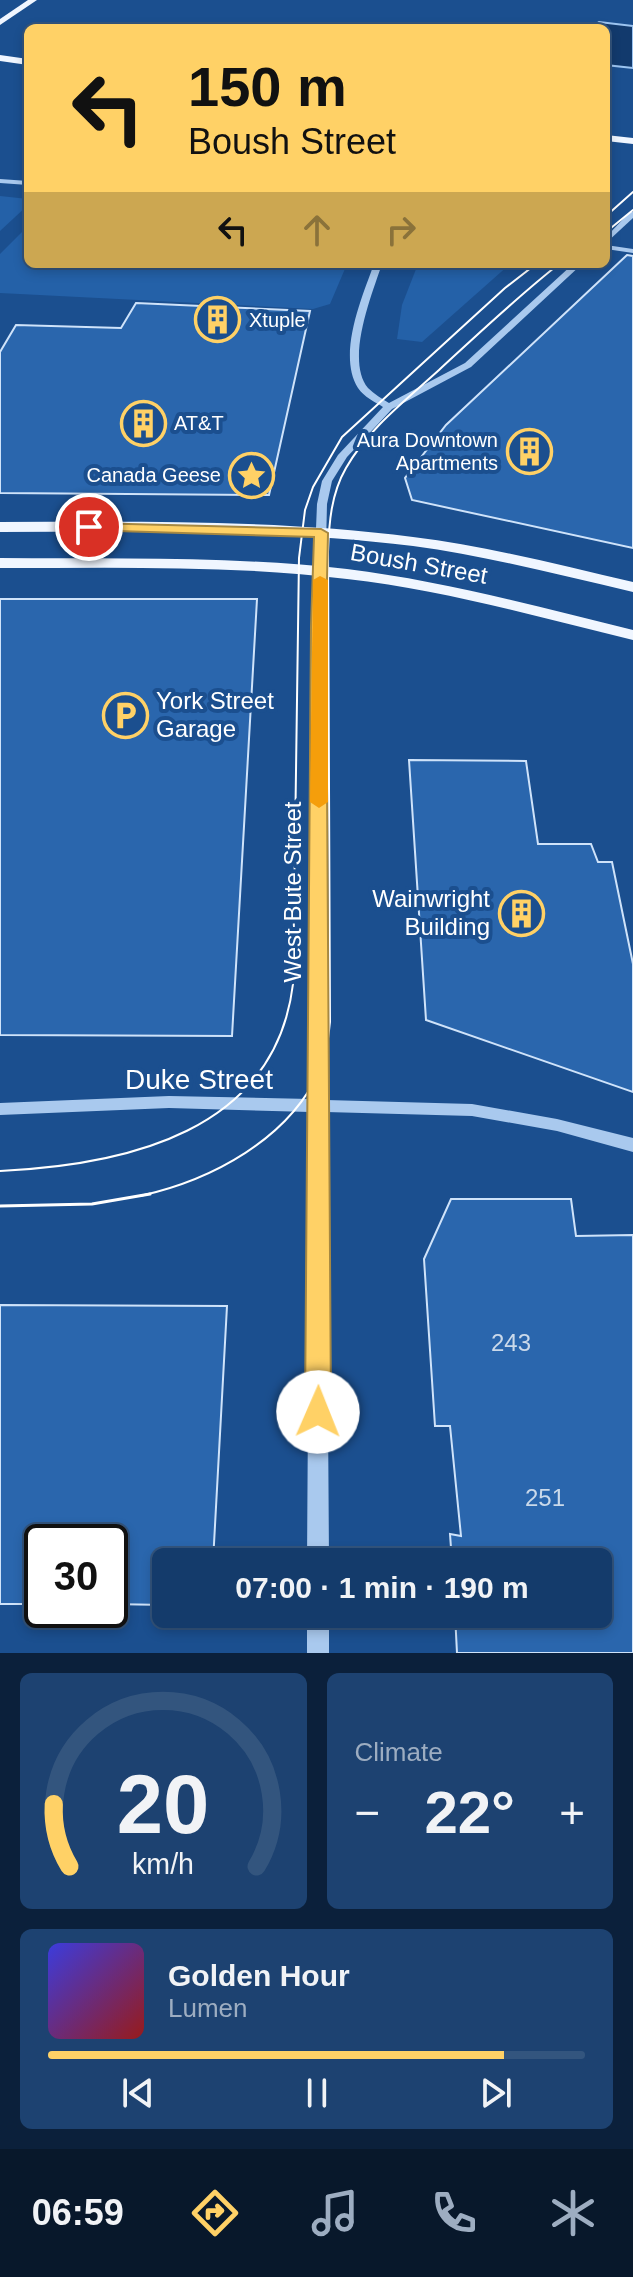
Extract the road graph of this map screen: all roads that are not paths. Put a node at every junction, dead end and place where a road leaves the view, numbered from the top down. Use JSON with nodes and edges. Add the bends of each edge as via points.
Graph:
{"nodes":[{"id":1,"x":33,"y":0,"type":"edge"},
{"id":2,"x":0,"y":23,"type":"edge"},
{"id":3,"x":0,"y":58,"type":"edge"},
{"id":4,"x":24,"y":61,"type":"edge"},
{"id":5,"x":610,"y":130,"type":"edge"},
{"id":6,"x":633,"y":130,"type":"edge"},
{"id":7,"x":610,"y":138,"type":"edge"},
{"id":8,"x":633,"y":141,"type":"edge"},
{"id":9,"x":0,"y":181,"type":"edge"},
{"id":10,"x":24,"y":183,"type":"edge"},
{"id":11,"x":633,"y":214,"type":"edge"},
{"id":12,"x":610,"y":237,"type":"edge"},
{"id":13,"x":610,"y":248,"type":"edge"},
{"id":14,"x":633,"y":251,"type":"edge"},
{"id":15,"x":377,"y":268,"type":"edge"},
{"id":16,"x":574,"y":268,"type":"edge"},
{"id":17,"x":389,"y":407,"type":"junction"},
{"id":18,"x":0,"y":527,"type":"edge"},
{"id":19,"x":321,"y":533,"type":"junction"},
{"id":20,"x":0,"y":563,"type":"edge"},
{"id":21,"x":320,"y":572,"type":"junction"},
{"id":22,"x":633,"y":587,"type":"edge"},
{"id":23,"x":633,"y":635,"type":"edge"},
{"id":24,"x":319,"y":1106,"type":"junction"},
{"id":25,"x":0,"y":1109,"type":"edge"},
{"id":26,"x":633,"y":1145,"type":"edge"},
{"id":27,"x":318,"y":1548,"type":"edge"},
{"id":28,"x":318,"y":1628,"type":"edge"},
{"id":29,"x":318,"y":1653,"type":"edge"}],
"edges":[{"from":1,"to":2,"type":"main road"},
{"from":3,"to":4,"type":"main road"},
{"from":5,"to":6,"type":"main road"},
{"from":7,"to":8,"type":"main road"},
{"from":9,"to":10,"type":"street"},
{"from":11,"to":12,"type":"street"},
{"from":13,"to":14,"type":"street"},
{"from":15,"to":17,"type":"street","via":[[355,361],[364,388]]},
{"from":16,"to":17,"type":"street","name":"West Bute Street","via":[[468,365]]},
{"from":17,"to":19,"type":"street","name":"West Bute Street","via":[[334,468],[323,493]]},
{"from":18,"to":19,"type":"main road","name":"Boush Street"},
{"from":19,"to":21,"type":"street","name":"West Bute Street"},
{"from":19,"to":22,"type":"main road","name":"Boush Street","via":[[431,545]]},
{"from":20,"to":21,"type":"main road","name":"Boush Street"},
{"from":21,"to":23,"type":"main road","name":"Boush Street","via":[[449,591]]},
{"from":21,"to":24,"type":"street","name":"West Bute Street"},
{"from":24,"to":25,"type":"street","name":"Duke Street","via":[[169,1102]]},
{"from":24,"to":26,"type":"street","name":"Duke Street","via":[[472,1110]]},
{"from":24,"to":27,"type":"street","name":"West Bute Street"},
{"from":28,"to":29,"type":"street"}]}
